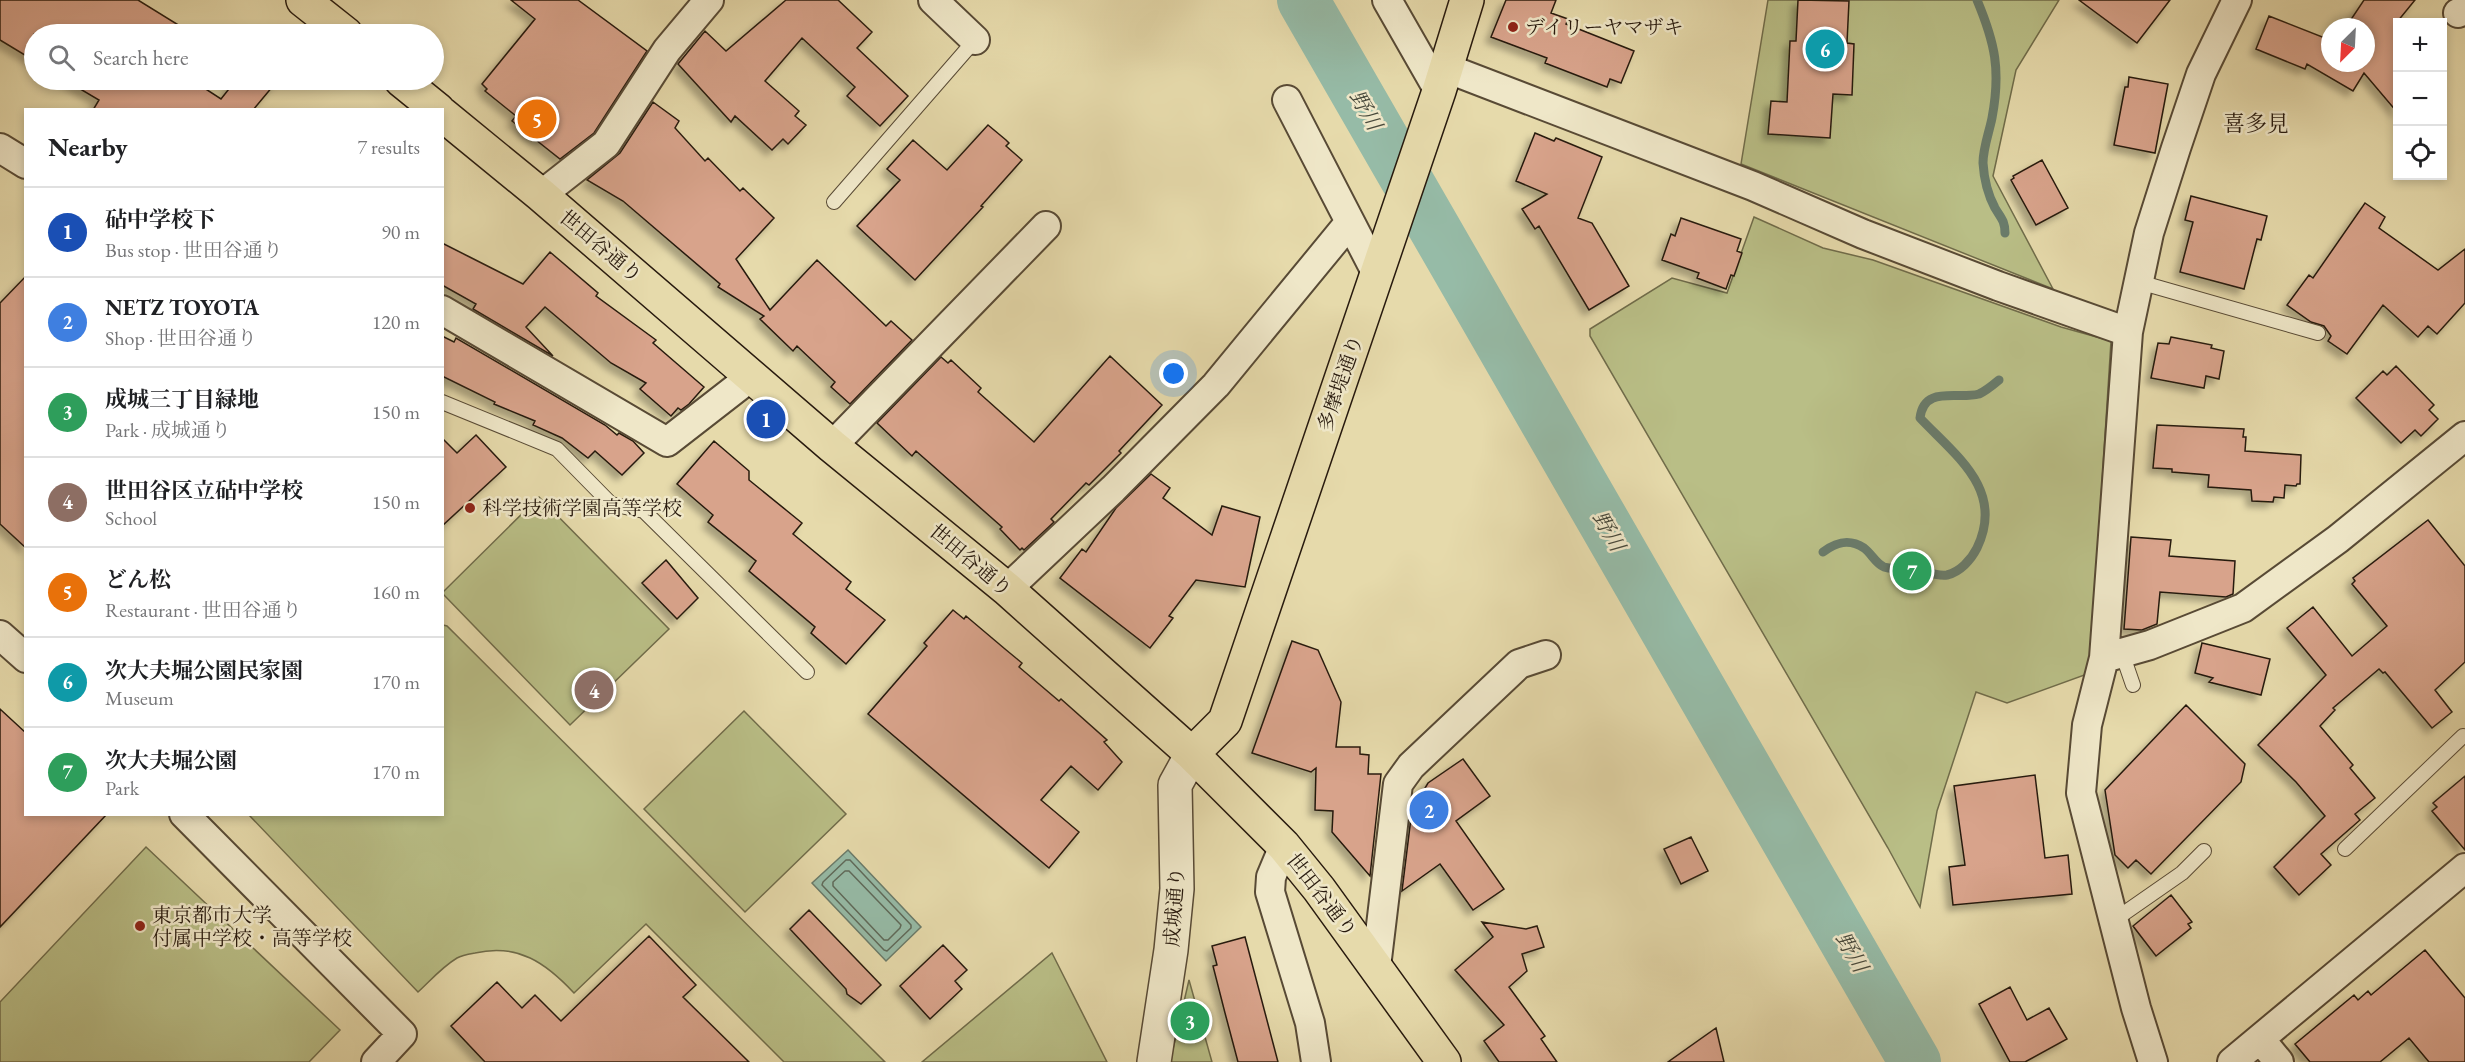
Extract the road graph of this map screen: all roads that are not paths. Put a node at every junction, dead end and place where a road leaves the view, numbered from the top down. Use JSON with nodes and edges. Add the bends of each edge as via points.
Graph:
{"nodes":[{"id":1,"x":303,"y":0,"type":"edge"},
{"id":2,"x":709,"y":0,"type":"edge"},
{"id":3,"x":933,"y":0,"type":"edge"},
{"id":4,"x":1387,"y":0,"type":"edge"},
{"id":5,"x":1467,"y":0,"type":"edge"},
{"id":6,"x":2237,"y":0,"type":"edge"},
{"id":7,"x":333,"y":24,"type":"edge"},
{"id":8,"x":975,"y":40,"type":"joint"},
{"id":9,"x":413,"y":90,"type":"edge"},
{"id":10,"x":1439,"y":91,"type":"junction"},
{"id":11,"x":1287,"y":100,"type":"dead end"},
{"id":12,"x":436,"y":108,"type":"edge"},
{"id":13,"x":444,"y":116,"type":"edge"},
{"id":14,"x":0,"y":148,"type":"edge"},
{"id":15,"x":24,"y":163,"type":"edge"},
{"id":16,"x":541,"y":195,"type":"junction"},
{"id":17,"x":834,"y":202,"type":"dead end"},
{"id":18,"x":1350,"y":222,"type":"junction"},
{"id":19,"x":1046,"y":226,"type":"dead end"},
{"id":20,"x":1379,"y":267,"type":"junction"},
{"id":21,"x":2139,"y":282,"type":"junction"},
{"id":22,"x":444,"y":310,"type":"edge"},
{"id":23,"x":2128,"y":332,"type":"junction"},
{"id":24,"x":2318,"y":333,"type":"dead end"},
{"id":25,"x":752,"y":376,"type":"junction"},
{"id":26,"x":444,"y":403,"type":"edge"},
{"id":27,"x":2465,"y":436,"type":"edge"},
{"id":28,"x":832,"y":446,"type":"junction"},
{"id":29,"x":1007,"y":589,"type":"junction"},
{"id":30,"x":0,"y":635,"type":"edge"},
{"id":31,"x":1546,"y":655,"type":"dead end"},
{"id":32,"x":24,"y":656,"type":"edge"},
{"id":33,"x":2113,"y":656,"type":"junction"},
{"id":34,"x":807,"y":672,"type":"dead end"},
{"id":35,"x":2133,"y":685,"type":"dead end"},
{"id":36,"x":2464,"y":736,"type":"edge"},
{"id":37,"x":1192,"y":754,"type":"junction"},
{"id":38,"x":186,"y":816,"type":"edge"},
{"id":39,"x":1284,"y":846,"type":"junction"},
{"id":40,"x":2344,"y":849,"type":"dead end"},
{"id":41,"x":2204,"y":851,"type":"dead end"},
{"id":42,"x":2465,"y":868,"type":"edge"},
{"id":43,"x":2113,"y":921,"type":"junction"},
{"id":44,"x":1376,"y":967,"type":"junction"},
{"id":45,"x":2260,"y":1039,"type":"junction"},
{"id":46,"x":376,"y":1062,"type":"edge"},
{"id":47,"x":1154,"y":1062,"type":"edge"},
{"id":48,"x":1316,"y":1062,"type":"edge"},
{"id":49,"x":1444,"y":1062,"type":"edge"},
{"id":50,"x":2153,"y":1062,"type":"edge"},
{"id":51,"x":2232,"y":1062,"type":"edge"},
{"id":52,"x":2279,"y":1062,"type":"edge"}],
"edges":[{"from":1,"to":7,"type":"main road"},
{"from":2,"to":16,"type":"street","via":[[667,50],[606,144]]},
{"from":3,"to":8,"type":"street"},
{"from":4,"to":10,"type":"street"},
{"from":5,"to":10,"type":"main road","name":"多摩堤通り"},
{"from":6,"to":21,"type":"street","via":[[2201,74],[2149,233]]},
{"from":8,"to":17,"type":"lane"},
{"from":9,"to":12,"type":"main road"},
{"from":10,"to":20,"type":"main road","name":"多摩堤通り"},
{"from":10,"to":23,"type":"street","via":[[1753,186],[1863,234]]},
{"from":11,"to":18,"type":"street"},
{"from":13,"to":16,"type":"main road","name":"世田谷通り"},
{"from":14,"to":15,"type":"street"},
{"from":16,"to":25,"type":"main road","name":"世田谷通り"},
{"from":18,"to":20,"type":"street"},
{"from":18,"to":29,"type":"street","via":[[1216,385]]},
{"from":19,"to":28,"type":"street"},
{"from":20,"to":37,"type":"main road","name":"多摩堤通り","via":[[1226,721]]},
{"from":21,"to":23,"type":"street"},
{"from":21,"to":24,"type":"lane"},
{"from":22,"to":25,"type":"street","via":[[667,442]]},
{"from":23,"to":33,"type":"street"},
{"from":25,"to":28,"type":"main road","name":"世田谷通り"},
{"from":26,"to":34,"type":"lane","via":[[557,449],[611,504],[644,512]]},
{"from":27,"to":33,"type":"street","via":[[2338,539],[2243,608]]},
{"from":28,"to":29,"type":"main road","name":"世田谷通り"},
{"from":29,"to":37,"type":"main road","name":"世田谷通り"},
{"from":30,"to":32,"type":"street"},
{"from":31,"to":44,"type":"street","via":[[1518,664],[1411,766],[1398,784]]},
{"from":33,"to":35,"type":"lane"},
{"from":33,"to":43,"type":"street","via":[[2087,725],[2081,793]]},
{"from":36,"to":40,"type":"lane"},
{"from":37,"to":39,"type":"main road","name":"世田谷通り"},
{"from":37,"to":47,"type":"street","name":"成城通り","via":[[1175,785],[1177,889]]},
{"from":38,"to":46,"type":"street","via":[[402,1034]]},
{"from":39,"to":44,"type":"main road","name":"世田谷通り"},
{"from":39,"to":48,"type":"street","via":[[1271,877],[1270,892],[1310,1023]]},
{"from":41,"to":43,"type":"lane","via":[[2182,873]]},
{"from":42,"to":45,"type":"street"},
{"from":43,"to":50,"type":"street"},
{"from":44,"to":49,"type":"main road","name":"世田谷通り"},
{"from":45,"to":51,"type":"street"},
{"from":45,"to":52,"type":"street"}]}
